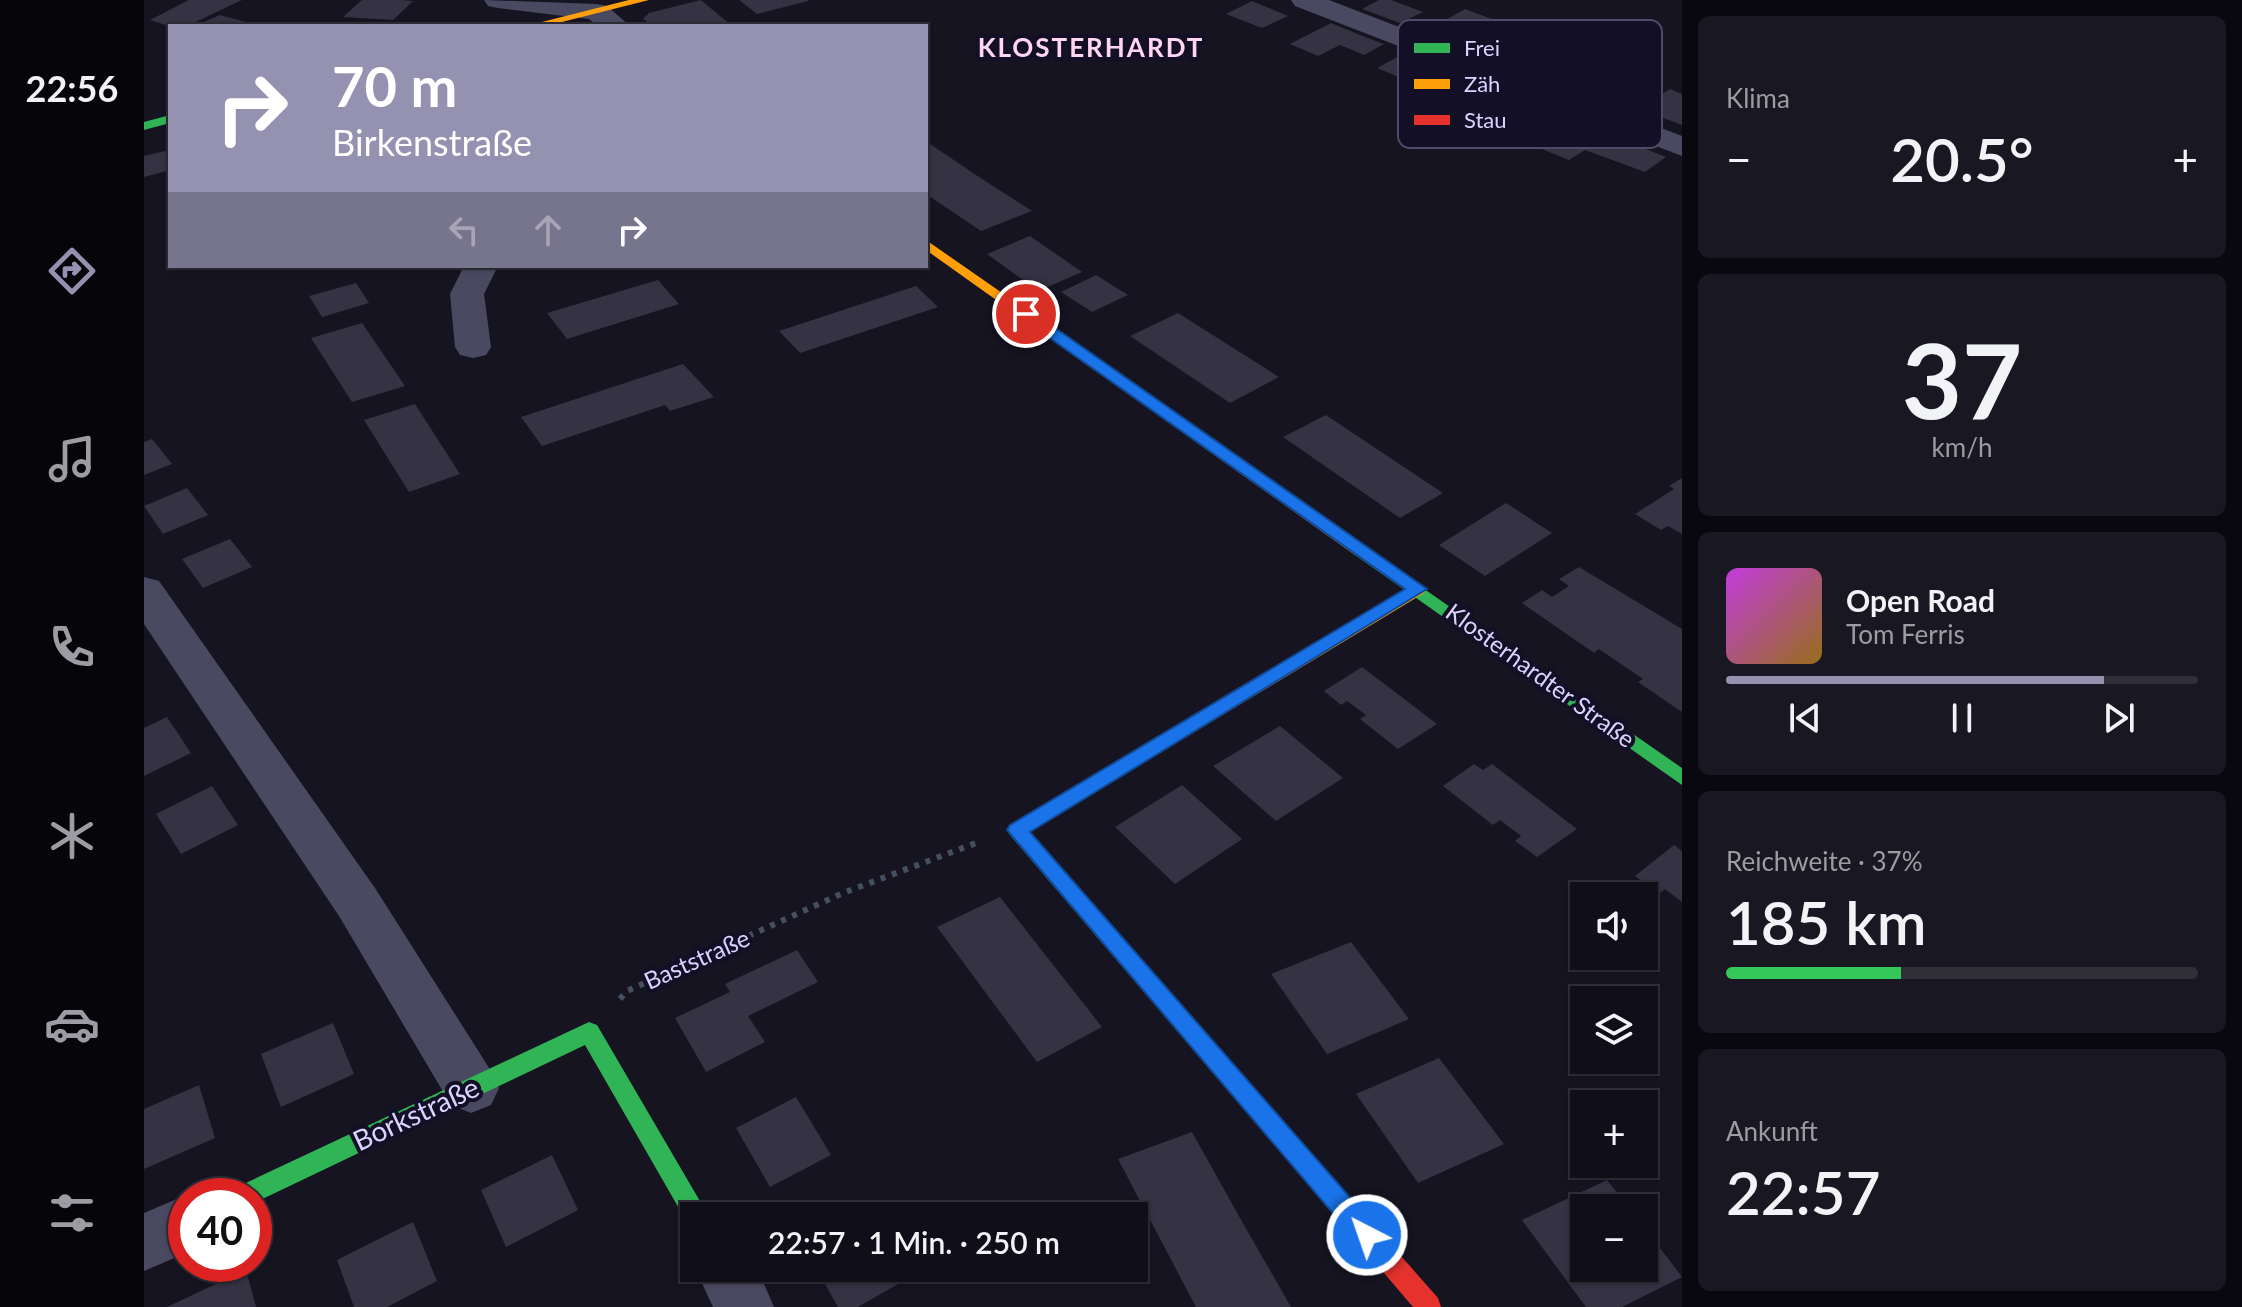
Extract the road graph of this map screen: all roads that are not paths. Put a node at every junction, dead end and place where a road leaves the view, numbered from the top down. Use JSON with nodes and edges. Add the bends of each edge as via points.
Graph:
{"nodes":[{"id":1,"x":498,"y":0,"type":"edge"},
{"id":2,"x":643,"y":0,"type":"edge"},
{"id":3,"x":1305,"y":0,"type":"edge"},
{"id":4,"x":607,"y":19,"type":"edge"},
{"id":5,"x":553,"y":24,"type":"edge"},
{"id":6,"x":1398,"y":36,"type":"edge"},
{"id":7,"x":168,"y":120,"type":"edge"},
{"id":8,"x":144,"y":126,"type":"edge"},
{"id":9,"x":1662,"y":139,"type":"edge"},
{"id":10,"x":1682,"y":147,"type":"edge"},
{"id":11,"x":928,"y":245,"type":"edge"},
{"id":12,"x":480,"y":268,"type":"edge"},
{"id":13,"x":473,"y":347,"type":"dead end"},
{"id":14,"x":1418,"y":589,"type":"junction"},
{"id":15,"x":144,"y":591,"type":"edge"},
{"id":16,"x":1682,"y":778,"type":"edge"},
{"id":17,"x":471,"y":1088,"type":"junction"},
{"id":18,"x":272,"y":1182,"type":"edge"},
{"id":19,"x":688,"y":1202,"type":"edge"},
{"id":20,"x":168,"y":1232,"type":"edge"},
{"id":21,"x":144,"y":1243,"type":"edge"},
{"id":22,"x":732,"y":1282,"type":"edge"},
{"id":23,"x":744,"y":1307,"type":"edge"},
{"id":24,"x":1429,"y":1307,"type":"edge"}],
"edges":[{"from":1,"to":4,"type":"street"},
{"from":2,"to":4,"type":"street"},
{"from":3,"to":6,"type":"street"},
{"from":4,"to":5,"type":"street"},
{"from":7,"to":8,"type":"street"},
{"from":9,"to":10,"type":"street"},
{"from":11,"to":14,"type":"street","name":"Klosterhardter Straße"},
{"from":12,"to":13,"type":"street","via":[[467,294]]},
{"from":14,"to":16,"type":"street","name":"Klosterhardter Straße"},
{"from":14,"to":24,"type":"street","via":[[1017,830]]},
{"from":15,"to":17,"type":"street","via":[[357,902]]},
{"from":17,"to":18,"type":"street","name":"Borkstraße"},
{"from":17,"to":19,"type":"street","name":"Borkstraße","via":[[589,1032]]},
{"from":20,"to":21,"type":"street"},
{"from":22,"to":23,"type":"street"}]}
